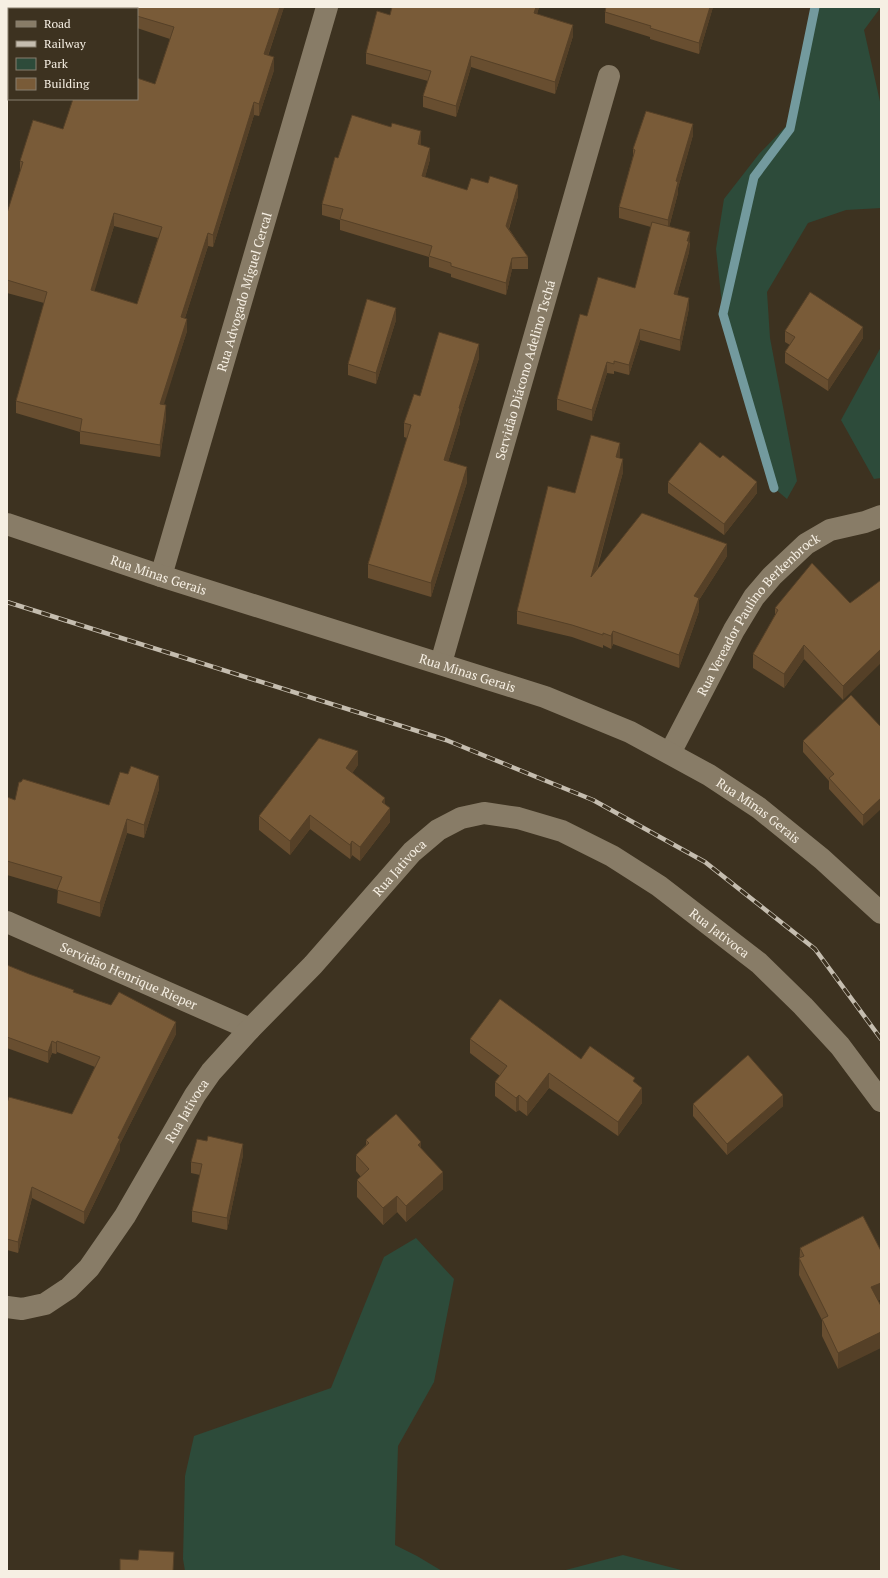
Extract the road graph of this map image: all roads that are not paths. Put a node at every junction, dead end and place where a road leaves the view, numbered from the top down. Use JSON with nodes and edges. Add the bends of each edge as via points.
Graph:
{"nodes":[{"id":1,"x":327,"y":7,"type":"edge"},
{"id":2,"x":609,"y":76,"type":"dead end"},
{"id":3,"x":881,"y":516,"type":"edge"},
{"id":4,"x":7,"y":524,"type":"edge"},
{"id":5,"x":161,"y":576,"type":"junction"},
{"id":6,"x":441,"y":663,"type":"junction"},
{"id":7,"x":670,"y":753,"type":"junction"},
{"id":8,"x":881,"y":913,"type":"edge"},
{"id":9,"x":7,"y":922,"type":"edge"},
{"id":10,"x":250,"y":1029,"type":"junction"},
{"id":11,"x":881,"y":1100,"type":"edge"},
{"id":12,"x":7,"y":1307,"type":"edge"}],
"edges":[{"from":1,"to":5,"type":"street","name":"Rua Advogado Miguel Cercal"},
{"from":2,"to":6,"type":"street","name":"Servidão Diácono Adelino Tschá"},
{"from":3,"to":7,"type":"street","name":"Rua Vereador Paulino Berkenbrock","via":[[830,530],[806,544],[772,576],[754,597],[734,630]]},
{"from":4,"to":5,"type":"street","name":"Rua Minas Gerais"},
{"from":5,"to":6,"type":"street","name":"Rua Minas Gerais"},
{"from":6,"to":7,"type":"street","name":"Rua Minas Gerais","via":[[545,697],[630,732]]},
{"from":7,"to":8,"type":"street","name":"Rua Minas Gerais","via":[[759,808],[822,859]]},
{"from":9,"to":10,"type":"street","name":"Servidão Henrique Rieper"},
{"from":10,"to":11,"type":"street","name":"Rua Jativoca","via":[[313,965],[412,852],[438,830],[460,818],[484,813],[518,818],[562,831],[612,856],[659,886],[764,968],[840,1046]]},
{"from":10,"to":12,"type":"street","name":"Rua Jativoca","via":[[211,1072],[195,1095],[125,1216],[89,1268],[69,1288],[45,1304],[22,1309]]}]}
